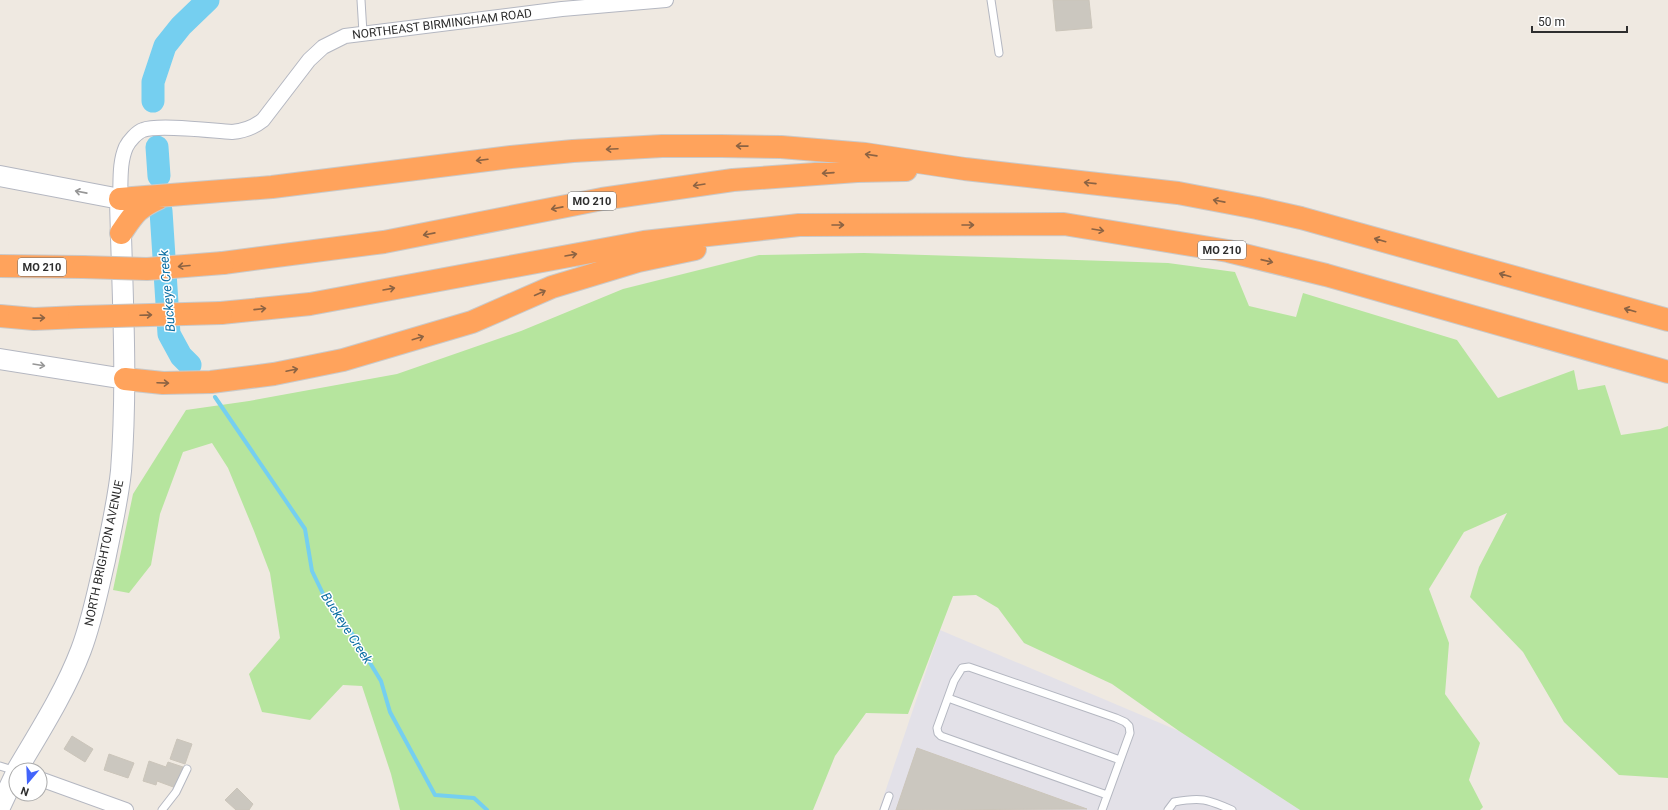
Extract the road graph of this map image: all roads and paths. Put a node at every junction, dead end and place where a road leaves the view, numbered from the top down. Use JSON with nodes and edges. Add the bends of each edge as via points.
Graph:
{"nodes":[{"id":1,"x":362,"y":0,"type":"edge"},
{"id":2,"x":662,"y":0,"type":"edge"},
{"id":3,"x":666,"y":0,"type":"edge"},
{"id":4,"x":991,"y":0,"type":"edge"},
{"id":5,"x":563,"y":5,"type":"edge"},
{"id":6,"x":363,"y":33,"type":"junction"},
{"id":7,"x":999,"y":53,"type":"dead end"},
{"id":8,"x":965,"y":169,"type":"junction"},
{"id":9,"x":0,"y":176,"type":"edge"},
{"id":10,"x":164,"y":196,"type":"junction"},
{"id":11,"x":120,"y":199,"type":"junction"},
{"id":12,"x":800,"y":226,"type":"junction"},
{"id":13,"x":121,"y":233,"type":"junction"},
{"id":14,"x":0,"y":266,"type":"edge"},
{"id":15,"x":0,"y":316,"type":"edge"},
{"id":16,"x":1668,"y":320,"type":"edge"},
{"id":17,"x":0,"y":359,"type":"edge"},
{"id":18,"x":1668,"y":372,"type":"edge"},
{"id":19,"x":124,"y":379,"type":"junction"},
{"id":20,"x":948,"y":698,"type":"junction"},
{"id":21,"x":1120,"y":760,"type":"junction"},
{"id":22,"x":21,"y":762,"type":"edge"},
{"id":23,"x":187,"y":769,"type":"dead end"},
{"id":24,"x":48,"y":782,"type":"edge"},
{"id":25,"x":8,"y":789,"type":"edge"},
{"id":26,"x":1107,"y":795,"type":"junction"},
{"id":27,"x":889,"y":796,"type":"dead end"},
{"id":28,"x":0,"y":807,"type":"edge"},
{"id":29,"x":126,"y":810,"type":"edge"},
{"id":30,"x":162,"y":810,"type":"edge"},
{"id":31,"x":884,"y":810,"type":"edge"},
{"id":32,"x":1102,"y":810,"type":"edge"},
{"id":33,"x":1168,"y":810,"type":"edge"},
{"id":34,"x":1232,"y":810,"type":"edge"}],
"edges":[{"from":1,"to":6,"type":"lane"},
{"from":2,"to":3,"type":"street","name":"NORTHEAST BIRMINGHAM ROAD"},
{"from":2,"to":5,"type":"street","name":"NORTHEAST BIRMINGHAM ROAD"},
{"from":4,"to":7,"type":"lane"},
{"from":5,"to":6,"type":"street","name":"NORTHEAST BIRMINGHAM ROAD"},
{"from":6,"to":11,"type":"street","name":"NORTHEAST BIRMINGHAM ROAD","via":[[345,36],[323,47],[309,60],[263,120],[244,131],[161,128],[143,130],[126,148]]},
{"from":8,"to":10,"type":"highway","one_way":true,"via":[[865,154],[781,147],[662,146],[511,157],[272,187]]},
{"from":8,"to":14,"type":"highway","number":"MO 210","one_way":true,"bridge":true,"via":[[857,171],[733,180],[602,199],[384,242],[223,263],[146,270]]},
{"from":16,"to":8,"type":"highway","number":"MO 210","one_way":true,"via":[[1257,208],[1178,193]]},
{"from":11,"to":9,"type":"main road","one_way":true},
{"from":10,"to":11,"type":"highway"},
{"from":10,"to":13,"type":"highway","via":[[143,205]]},
{"from":11,"to":13,"type":"main road","name":"NORTH BRIGHTON AVENUE"},
{"from":15,"to":12,"type":"highway","number":"MO 210","one_way":true,"bridge":true,"via":[[34,318],[221,312],[310,304],[644,242]]},
{"from":12,"to":18,"type":"highway","number":"MO 210","one_way":true,"via":[[1064,224],[1228,251],[1326,275]]},
{"from":19,"to":12,"type":"highway","one_way":true,"via":[[163,383],[211,382],[274,374],[343,360],[472,322],[552,287],[638,261]]},
{"from":13,"to":19,"type":"main road","name":"NORTH BRIGHTON AVENUE"},
{"from":17,"to":19,"type":"main road","one_way":true},
{"from":19,"to":22,"type":"main road","name":"NORTH BRIGHTON AVENUE","via":[[121,472],[90,626],[69,677]]},
{"from":20,"to":21,"type":"lane"},
{"from":20,"to":21,"type":"lane","via":[[962,668],[969,666],[1116,718],[1129,726],[1130,733]]},
{"from":20,"to":26,"type":"lane","via":[[937,728],[941,736]]},
{"from":21,"to":26,"type":"lane"},
{"from":23,"to":30,"type":"lane","via":[[176,792]]},
{"from":24,"to":29,"type":"street"},
{"from":25,"to":28,"type":"main road","name":"NORTH BRIGHTON AVENUE"},
{"from":26,"to":32,"type":"lane"},
{"from":27,"to":31,"type":"lane"},
{"from":33,"to":34,"type":"lane","via":[[1174,802],[1193,798],[1212,801]]}]}
